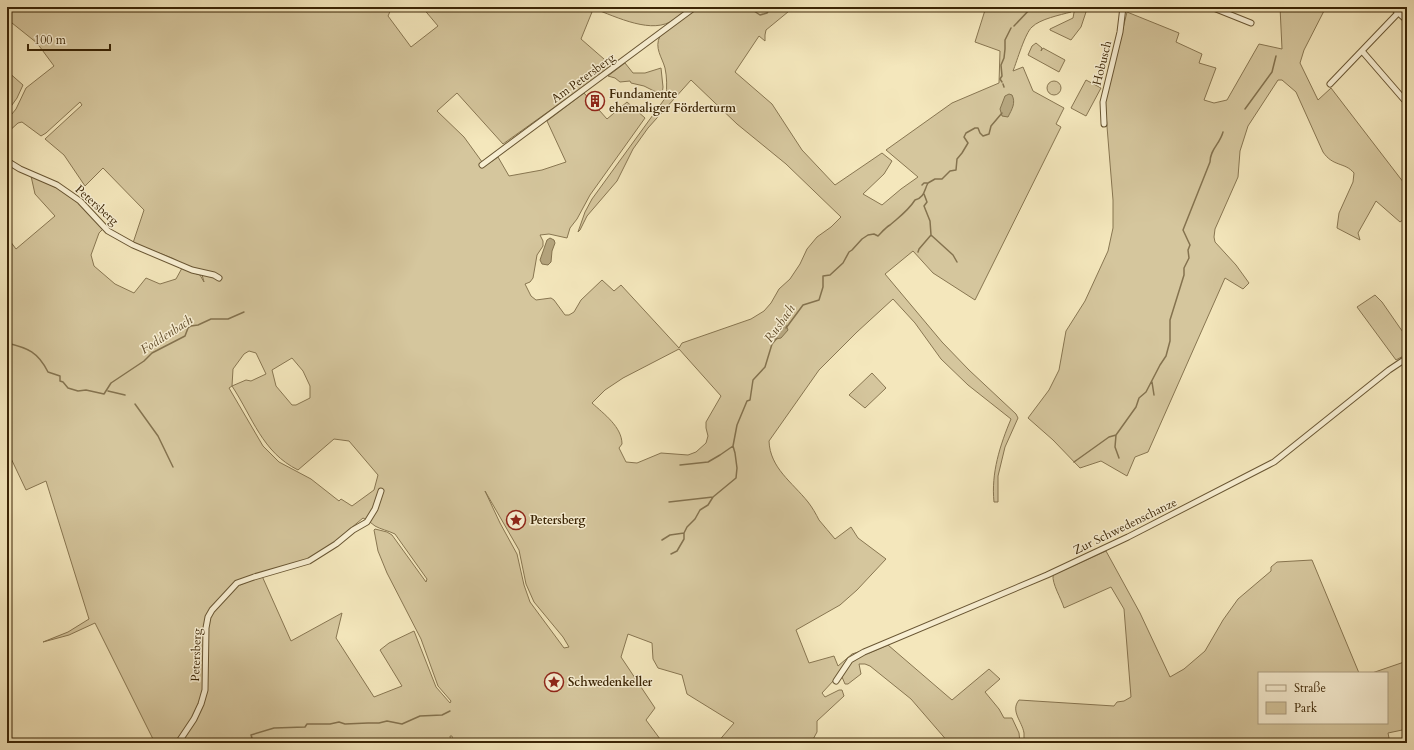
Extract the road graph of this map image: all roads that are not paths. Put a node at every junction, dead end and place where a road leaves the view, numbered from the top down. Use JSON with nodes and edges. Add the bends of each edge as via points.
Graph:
{"nodes":[{"id":1,"x":695,"y":7,"type":"edge"},
{"id":2,"x":1124,"y":7,"type":"edge"},
{"id":3,"x":1211,"y":7,"type":"edge"},
{"id":4,"x":1393,"y":7,"type":"edge"},
{"id":5,"x":1399,"y":12,"type":"junction"},
{"id":6,"x":1407,"y":20,"type":"edge"},
{"id":7,"x":1251,"y":23,"type":"dead end"},
{"id":8,"x":1362,"y":51,"type":"junction"},
{"id":9,"x":1330,"y":84,"type":"dead end"},
{"id":10,"x":1407,"y":103,"type":"edge"},
{"id":11,"x":1104,"y":124,"type":"dead end"},
{"id":12,"x":7,"y":160,"type":"edge"},
{"id":13,"x":482,"y":165,"type":"dead end"},
{"id":14,"x":219,"y":278,"type":"dead end"},
{"id":15,"x":1407,"y":358,"type":"edge"},
{"id":16,"x":381,"y":491,"type":"dead end"},
{"id":17,"x":836,"y":681,"type":"dead end"},
{"id":18,"x":178,"y":743,"type":"edge"}],
"edges":[{"from":1,"to":13,"type":"street","name":"Am Petersberg"},
{"from":2,"to":11,"type":"street","name":"Hobusch","via":[[1103,102]]},
{"from":3,"to":7,"type":"street"},
{"from":4,"to":5,"type":"street"},
{"from":5,"to":6,"type":"street"},
{"from":5,"to":8,"type":"street"},
{"from":8,"to":9,"type":"street"},
{"from":8,"to":10,"type":"street"},
{"from":12,"to":14,"type":"street","name":"Petersberg","via":[[20,169],[57,185],[80,201],[108,232],[192,270]]},
{"from":15,"to":17,"type":"street","name":"Zur Schwedenschanze","via":[[1274,462],[1128,537],[1047,575],[864,652],[850,660]]},
{"from":16,"to":18,"type":"street","name":"Petersberg","via":[[367,522],[336,544],[309,561],[237,583],[212,610],[206,628],[205,690],[194,719]]}]}
